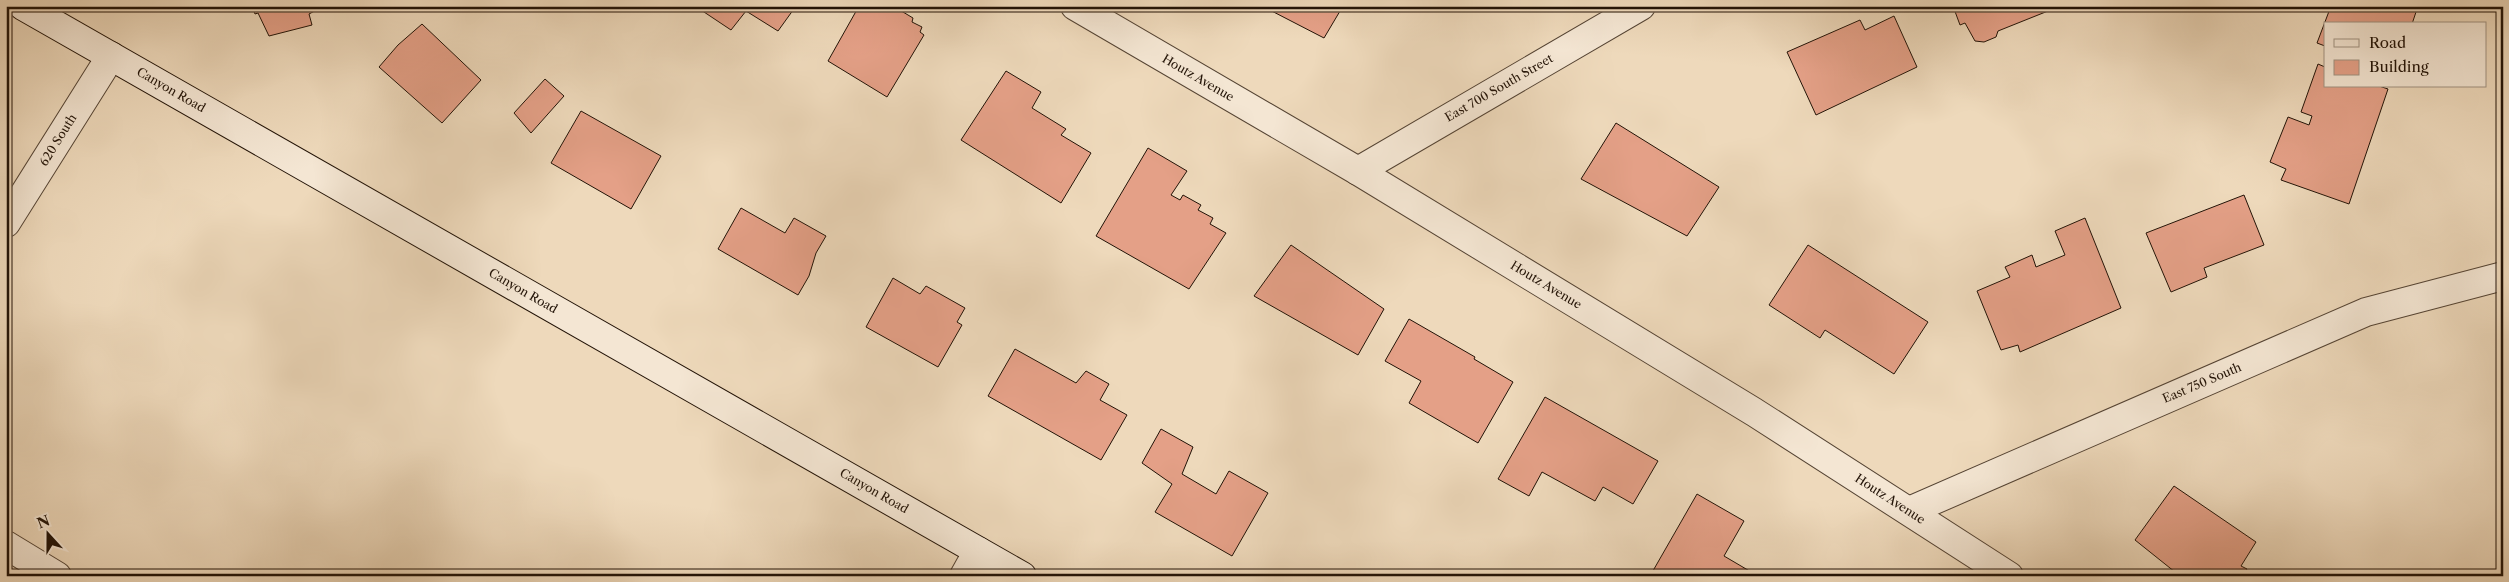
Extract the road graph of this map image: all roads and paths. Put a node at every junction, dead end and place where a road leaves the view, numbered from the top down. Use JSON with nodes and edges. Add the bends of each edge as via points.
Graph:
{"nodes":[{"id":1,"x":23,"y":6,"type":"edge"},
{"id":2,"x":1075,"y":6,"type":"edge"},
{"id":3,"x":1641,"y":6,"type":"edge"},
{"id":4,"x":111,"y":56,"type":"junction"},
{"id":5,"x":1358,"y":171,"type":"junction"},
{"id":6,"x":6,"y":223,"type":"edge"},
{"id":7,"x":2503,"y":276,"type":"edge"},
{"id":8,"x":1909,"y":511,"type":"junction"},
{"id":9,"x":6,"y":545,"type":"edge"},
{"id":10,"x":978,"y":550,"type":"junction"},
{"id":11,"x":57,"y":576,"type":"edge"},
{"id":12,"x":964,"y":576,"type":"edge"},
{"id":13,"x":1022,"y":576,"type":"edge"},
{"id":14,"x":2010,"y":576,"type":"edge"}],
"edges":[{"from":1,"to":4,"type":"street","name":"Canyon Road"},
{"from":2,"to":5,"type":"street","name":"Houtz Avenue"},
{"from":3,"to":5,"type":"street","name":"East 700 South Street"},
{"from":4,"to":6,"type":"street","name":"620 South"},
{"from":4,"to":10,"type":"street","name":"Canyon Road"},
{"from":5,"to":8,"type":"street","name":"Houtz Avenue","via":[[1754,412]]},
{"from":7,"to":8,"type":"street","name":"East 750 South","via":[[2366,312]]},
{"from":8,"to":14,"type":"street","name":"Houtz Avenue"},
{"from":9,"to":11,"type":"street"},
{"from":10,"to":12,"type":"street"},
{"from":10,"to":13,"type":"street","name":"Canyon Road"}]}
